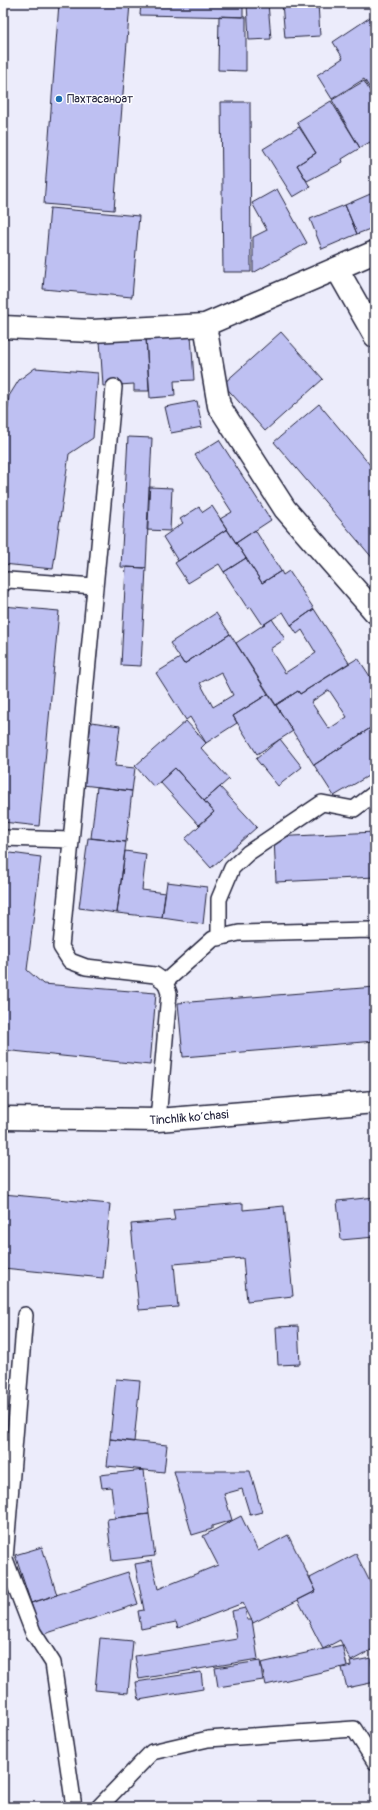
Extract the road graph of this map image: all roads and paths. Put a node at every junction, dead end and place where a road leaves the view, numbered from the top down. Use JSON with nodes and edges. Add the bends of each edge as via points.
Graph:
{"nodes":[{"id":1,"x":375,"y":252,"type":"edge"},
{"id":2,"x":337,"y":269,"type":"junction"},
{"id":3,"x":205,"y":325,"type":"junction"},
{"id":4,"x":3,"y":327,"type":"edge"},
{"id":5,"x":375,"y":336,"type":"edge"},
{"id":6,"x":114,"y":387,"type":"dead end"},
{"id":7,"x":5,"y":581,"type":"edge"},
{"id":8,"x":95,"y":586,"type":"junction"},
{"id":9,"x":375,"y":612,"type":"edge"},
{"id":10,"x":375,"y":792,"type":"edge"},
{"id":11,"x":3,"y":838,"type":"edge"},
{"id":12,"x":71,"y":840,"type":"junction"},
{"id":13,"x":375,"y":932,"type":"edge"},
{"id":14,"x":219,"y":938,"type":"junction"},
{"id":15,"x":165,"y":982,"type":"junction"},
{"id":16,"x":375,"y":1102,"type":"edge"},
{"id":17,"x":3,"y":1118,"type":"edge"},
{"id":18,"x":158,"y":1120,"type":"junction"},
{"id":19,"x":25,"y":1315,"type":"dead end"},
{"id":20,"x":375,"y":1762,"type":"edge"},
{"id":21,"x":74,"y":1807,"type":"edge"},
{"id":22,"x":99,"y":1807,"type":"edge"}],
"edges":[{"from":1,"to":2,"type":"street"},
{"from":2,"to":3,"type":"street"},
{"from":2,"to":5,"type":"street"},
{"from":3,"to":4,"type":"street","via":[[92,331]]},
{"from":3,"to":9,"type":"street","via":[[219,406],[285,509]]},
{"from":6,"to":8,"type":"lane"},
{"from":7,"to":8,"type":"lane"},
{"from":8,"to":12,"type":"lane"},
{"from":10,"to":14,"type":"lane","via":[[354,809],[322,803],[248,853],[232,868],[219,899]]},
{"from":11,"to":12,"type":"lane"},
{"from":12,"to":15,"type":"lane","via":[[62,947],[70,961],[86,967],[155,975]]},
{"from":13,"to":14,"type":"lane","via":[[370,930],[239,933]]},
{"from":14,"to":15,"type":"lane","via":[[213,939]]},
{"from":15,"to":18,"type":"lane","via":[[169,993]]},
{"from":16,"to":18,"type":"street","name":"Tinchlik kо‘chasi"},
{"from":17,"to":18,"type":"street","name":"Tinchlik kо‘chasi"},
{"from":19,"to":21,"type":"lane","via":[[5,1559],[33,1632],[53,1663]]},
{"from":20,"to":22,"type":"lane","via":[[354,1730],[208,1739],[152,1752]]}]}
